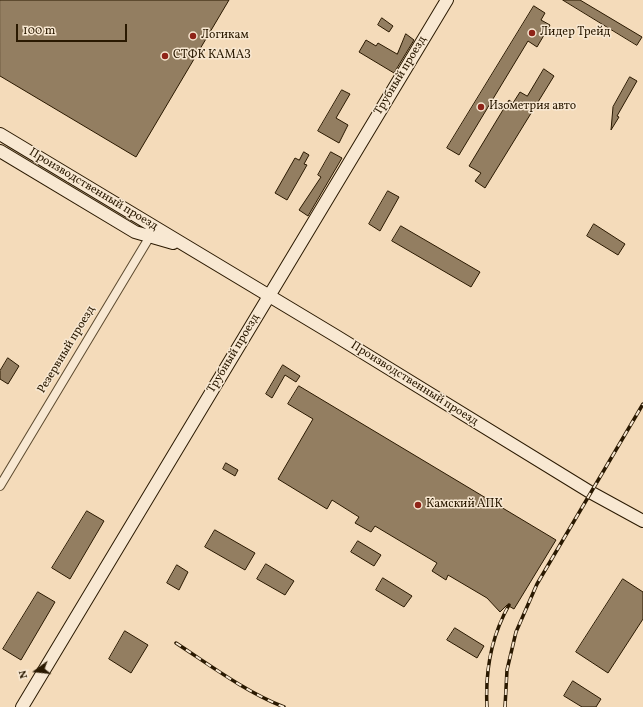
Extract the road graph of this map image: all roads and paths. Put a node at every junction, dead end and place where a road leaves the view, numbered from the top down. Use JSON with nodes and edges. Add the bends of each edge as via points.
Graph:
{"nodes":[{"id":1,"x":447,"y":0,"type":"edge"},
{"id":2,"x":0,"y":136,"type":"edge"},
{"id":3,"x":0,"y":151,"type":"edge"},
{"id":4,"x":153,"y":232,"type":"junction"},
{"id":5,"x":269,"y":296,"type":"junction"},
{"id":6,"x":0,"y":486,"type":"edge"},
{"id":7,"x":643,"y":521,"type":"edge"},
{"id":8,"x":22,"y":707,"type":"edge"}],
"edges":[{"from":1,"to":5,"type":"street","name":"Трубный проезд"},
{"from":2,"to":4,"type":"street","name":"Производственный проезд"},
{"from":3,"to":4,"type":"street","name":"Производственный проезд","via":[[136,232]]},
{"from":4,"to":5,"type":"street","name":"Производственный проезд","via":[[186,246]]},
{"from":4,"to":6,"type":"street","name":"Резервный проезд"},
{"from":5,"to":7,"type":"street","name":"Производственный проезд","via":[[590,492]]},
{"from":5,"to":8,"type":"street","name":"Трубный проезд"}]}
